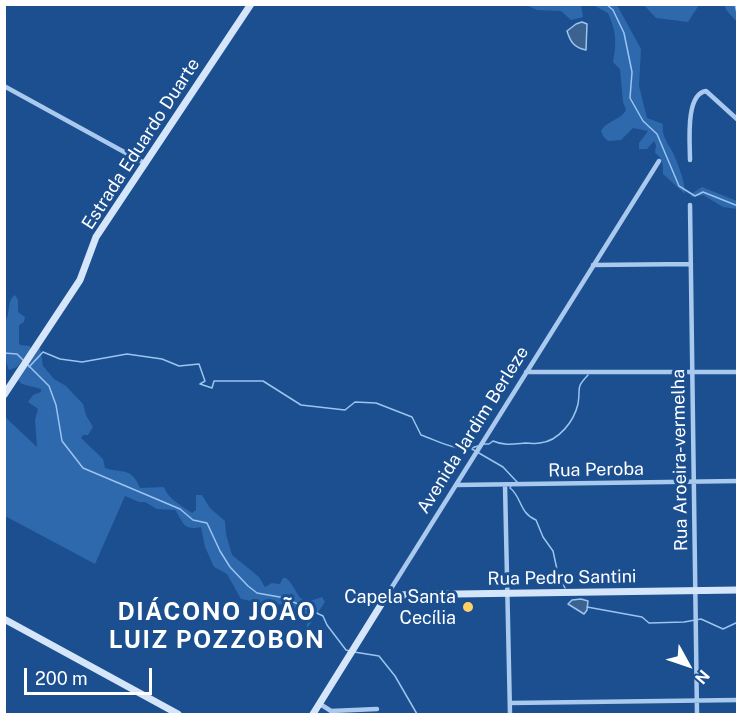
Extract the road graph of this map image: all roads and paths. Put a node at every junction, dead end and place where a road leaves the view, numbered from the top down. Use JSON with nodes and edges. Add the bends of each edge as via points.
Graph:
{"nodes":[{"id":1,"x":251,"y":4,"type":"edge"},
{"id":2,"x":4,"y":86,"type":"edge"},
{"id":3,"x":738,"y":120,"type":"edge"},
{"id":4,"x":690,"y":160,"type":"dead end"},
{"id":5,"x":659,"y":162,"type":"dead end"},
{"id":6,"x":146,"y":164,"type":"junction"},
{"id":7,"x":690,"y":205,"type":"dead end"},
{"id":8,"x":691,"y":264,"type":"junction"},
{"id":9,"x":594,"y":266,"type":"junction"},
{"id":10,"x":526,"y":372,"type":"junction"},
{"id":11,"x":692,"y":372,"type":"junction"},
{"id":12,"x":738,"y":372,"type":"edge"},
{"id":13,"x":4,"y":395,"type":"edge"},
{"id":14,"x":694,"y":481,"type":"junction"},
{"id":15,"x":738,"y":481,"type":"edge"},
{"id":16,"x":456,"y":485,"type":"junction"},
{"id":17,"x":506,"y":485,"type":"junction"},
{"id":18,"x":738,"y":590,"type":"edge"},
{"id":19,"x":695,"y":591,"type":"junction"},
{"id":20,"x":508,"y":593,"type":"junction"},
{"id":21,"x":387,"y":595,"type":"junction"},
{"id":22,"x":4,"y":619,"type":"edge"},
{"id":23,"x":696,"y":700,"type":"junction"},
{"id":24,"x":738,"y":700,"type":"edge"},
{"id":25,"x":510,"y":703,"type":"junction"},
{"id":26,"x":320,"y":704,"type":"junction"},
{"id":27,"x":377,"y":709,"type":"dead end"},
{"id":28,"x":178,"y":714,"type":"edge"},
{"id":29,"x":313,"y":714,"type":"edge"},
{"id":30,"x":510,"y":714,"type":"edge"},
{"id":31,"x":697,"y":714,"type":"edge"}],
"edges":[{"from":1,"to":6,"type":"street","name":"Estrada Eduardo Duarte"},
{"from":2,"to":6,"type":"street"},
{"from":3,"to":4,"type":"street","via":[[706,91],[696,95],[691,112]]},
{"from":5,"to":9,"type":"street","name":"Avenida Jardim Berleze"},
{"from":6,"to":13,"type":"street","name":"Estrada Eduardo Duarte","via":[[96,237],[80,280]]},
{"from":7,"to":8,"type":"street","name":"Rua Aroeira-vermelha"},
{"from":8,"to":9,"type":"street"},
{"from":8,"to":11,"type":"street","name":"Rua Aroeira-vermelha"},
{"from":9,"to":10,"type":"street","name":"Avenida Jardim Berleze"},
{"from":10,"to":11,"type":"street"},
{"from":10,"to":16,"type":"street","name":"Avenida Jardim Berleze"},
{"from":11,"to":12,"type":"street"},
{"from":11,"to":14,"type":"street","name":"Rua Aroeira-vermelha"},
{"from":14,"to":15,"type":"street","name":"Rua Peroba"},
{"from":14,"to":17,"type":"street","name":"Rua Peroba"},
{"from":14,"to":19,"type":"street","name":"Rua Aroeira-vermelha"},
{"from":16,"to":17,"type":"street","name":"Rua Peroba"},
{"from":16,"to":21,"type":"street","name":"Avenida Jardim Berleze"},
{"from":17,"to":20,"type":"street"},
{"from":18,"to":19,"type":"street","name":"Rua Pedro Santini"},
{"from":19,"to":20,"type":"street","name":"Rua Pedro Santini"},
{"from":19,"to":23,"type":"street","name":"Rua Aroeira-vermelha"},
{"from":20,"to":21,"type":"street","name":"Rua Pedro Santini"},
{"from":20,"to":25,"type":"street"},
{"from":21,"to":26,"type":"street","name":"Avenida Jardim Berleze"},
{"from":22,"to":28,"type":"street"},
{"from":23,"to":24,"type":"street"},
{"from":23,"to":25,"type":"street"},
{"from":23,"to":31,"type":"street","name":"Rua Aroeira-vermelha"},
{"from":25,"to":30,"type":"street"},
{"from":26,"to":27,"type":"street","via":[[331,711]]},
{"from":26,"to":29,"type":"street","name":"Avenida Jardim Berleze"}]}
